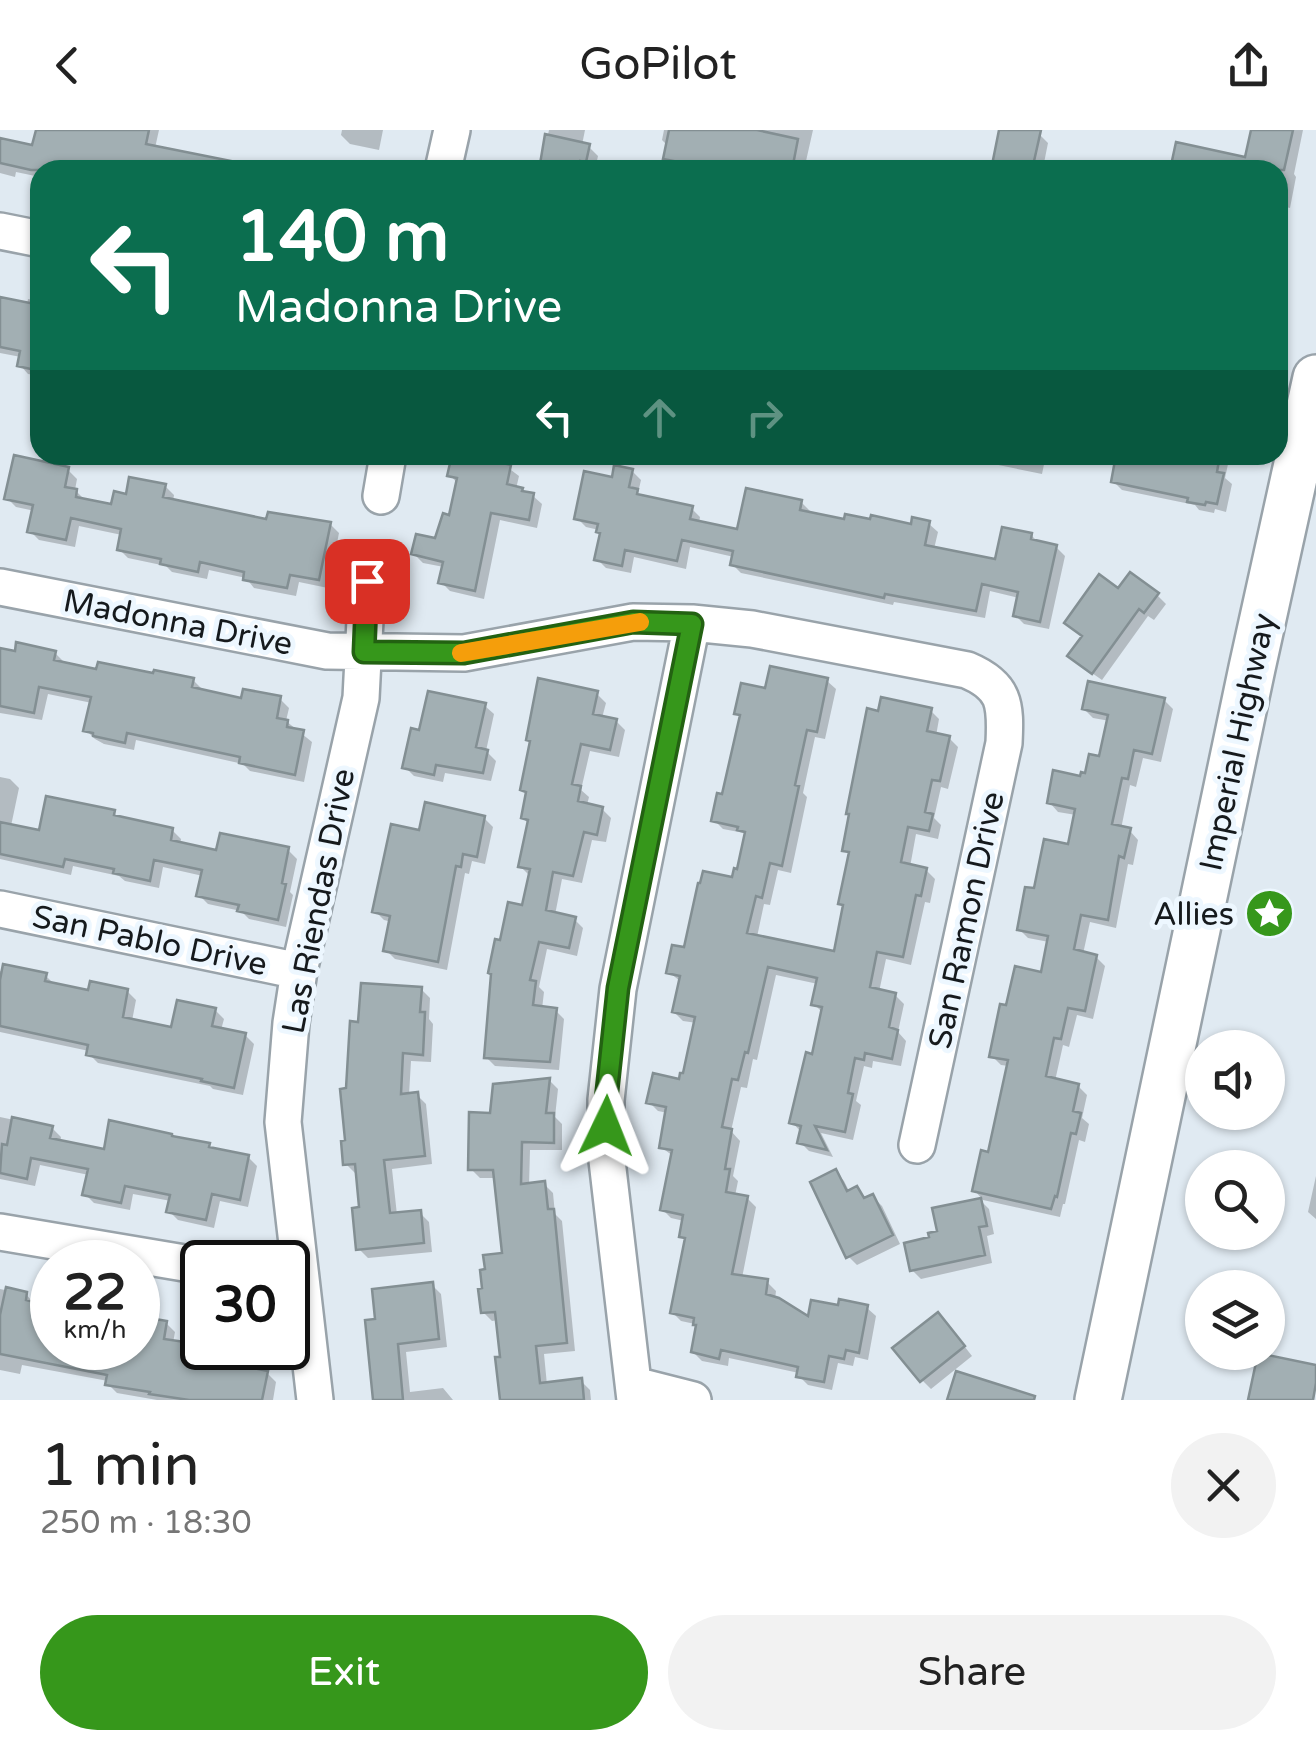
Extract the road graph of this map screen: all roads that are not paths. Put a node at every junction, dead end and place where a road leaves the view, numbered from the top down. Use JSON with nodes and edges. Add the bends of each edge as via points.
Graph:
{"nodes":[{"id":1,"x":452,"y":130,"type":"edge"},
{"id":2,"x":445,"y":160,"type":"edge"},
{"id":3,"x":0,"y":231,"type":"edge"},
{"id":4,"x":30,"y":237,"type":"edge"},
{"id":5,"x":1316,"y":378,"type":"edge"},
{"id":6,"x":386,"y":465,"type":"edge"},
{"id":7,"x":381,"y":496,"type":"dead end"},
{"id":8,"x":367,"y":581,"type":"dead end"},
{"id":9,"x":0,"y":587,"type":"edge"},
{"id":10,"x":692,"y":624,"type":"junction"},
{"id":11,"x":364,"y":652,"type":"junction"},
{"id":12,"x":1001,"y":695,"type":"joint"},
{"id":13,"x":0,"y":909,"type":"edge"},
{"id":14,"x":299,"y":971,"type":"junction"},
{"id":15,"x":917,"y":1145,"type":"dead end"},
{"id":16,"x":0,"y":1232,"type":"edge"},
{"id":17,"x":291,"y":1240,"type":"edge"},
{"id":18,"x":180,"y":1262,"type":"edge"},
{"id":19,"x":310,"y":1368,"type":"edge"},
{"id":20,"x":634,"y":1393,"type":"edge"},
{"id":21,"x":316,"y":1400,"type":"edge"},
{"id":22,"x":693,"y":1400,"type":"edge"},
{"id":23,"x":1098,"y":1400,"type":"edge"}],
"edges":[{"from":1,"to":2,"type":"street"},
{"from":3,"to":4,"type":"street"},
{"from":5,"to":23,"type":"main road","name":"Imperial Highway"},
{"from":6,"to":7,"type":"street"},
{"from":8,"to":11,"type":"street","name":"Las Riendas Drive"},
{"from":9,"to":11,"type":"street","name":"Madonna Drive","via":[[327,651]]},
{"from":10,"to":11,"type":"street","name":"Madonna Drive","via":[[633,622],[464,653]]},
{"from":10,"to":12,"type":"street","name":"Madonna Drive","via":[[968,670],[987,678]]},
{"from":10,"to":20,"type":"street","via":[[618,988],[606,1100]]},
{"from":11,"to":14,"type":"street","name":"Las Riendas Drive","via":[[361,698]]},
{"from":12,"to":15,"type":"street","name":"San Ramon Drive","via":[[1004,743]]},
{"from":13,"to":14,"type":"street","name":"San Pablo Drive"},
{"from":14,"to":17,"type":"street","name":"Las Riendas Drive","via":[[283,1122]]},
{"from":16,"to":18,"type":"street"},
{"from":19,"to":21,"type":"street","name":"Las Riendas Drive"},
{"from":20,"to":22,"type":"street"}]}
